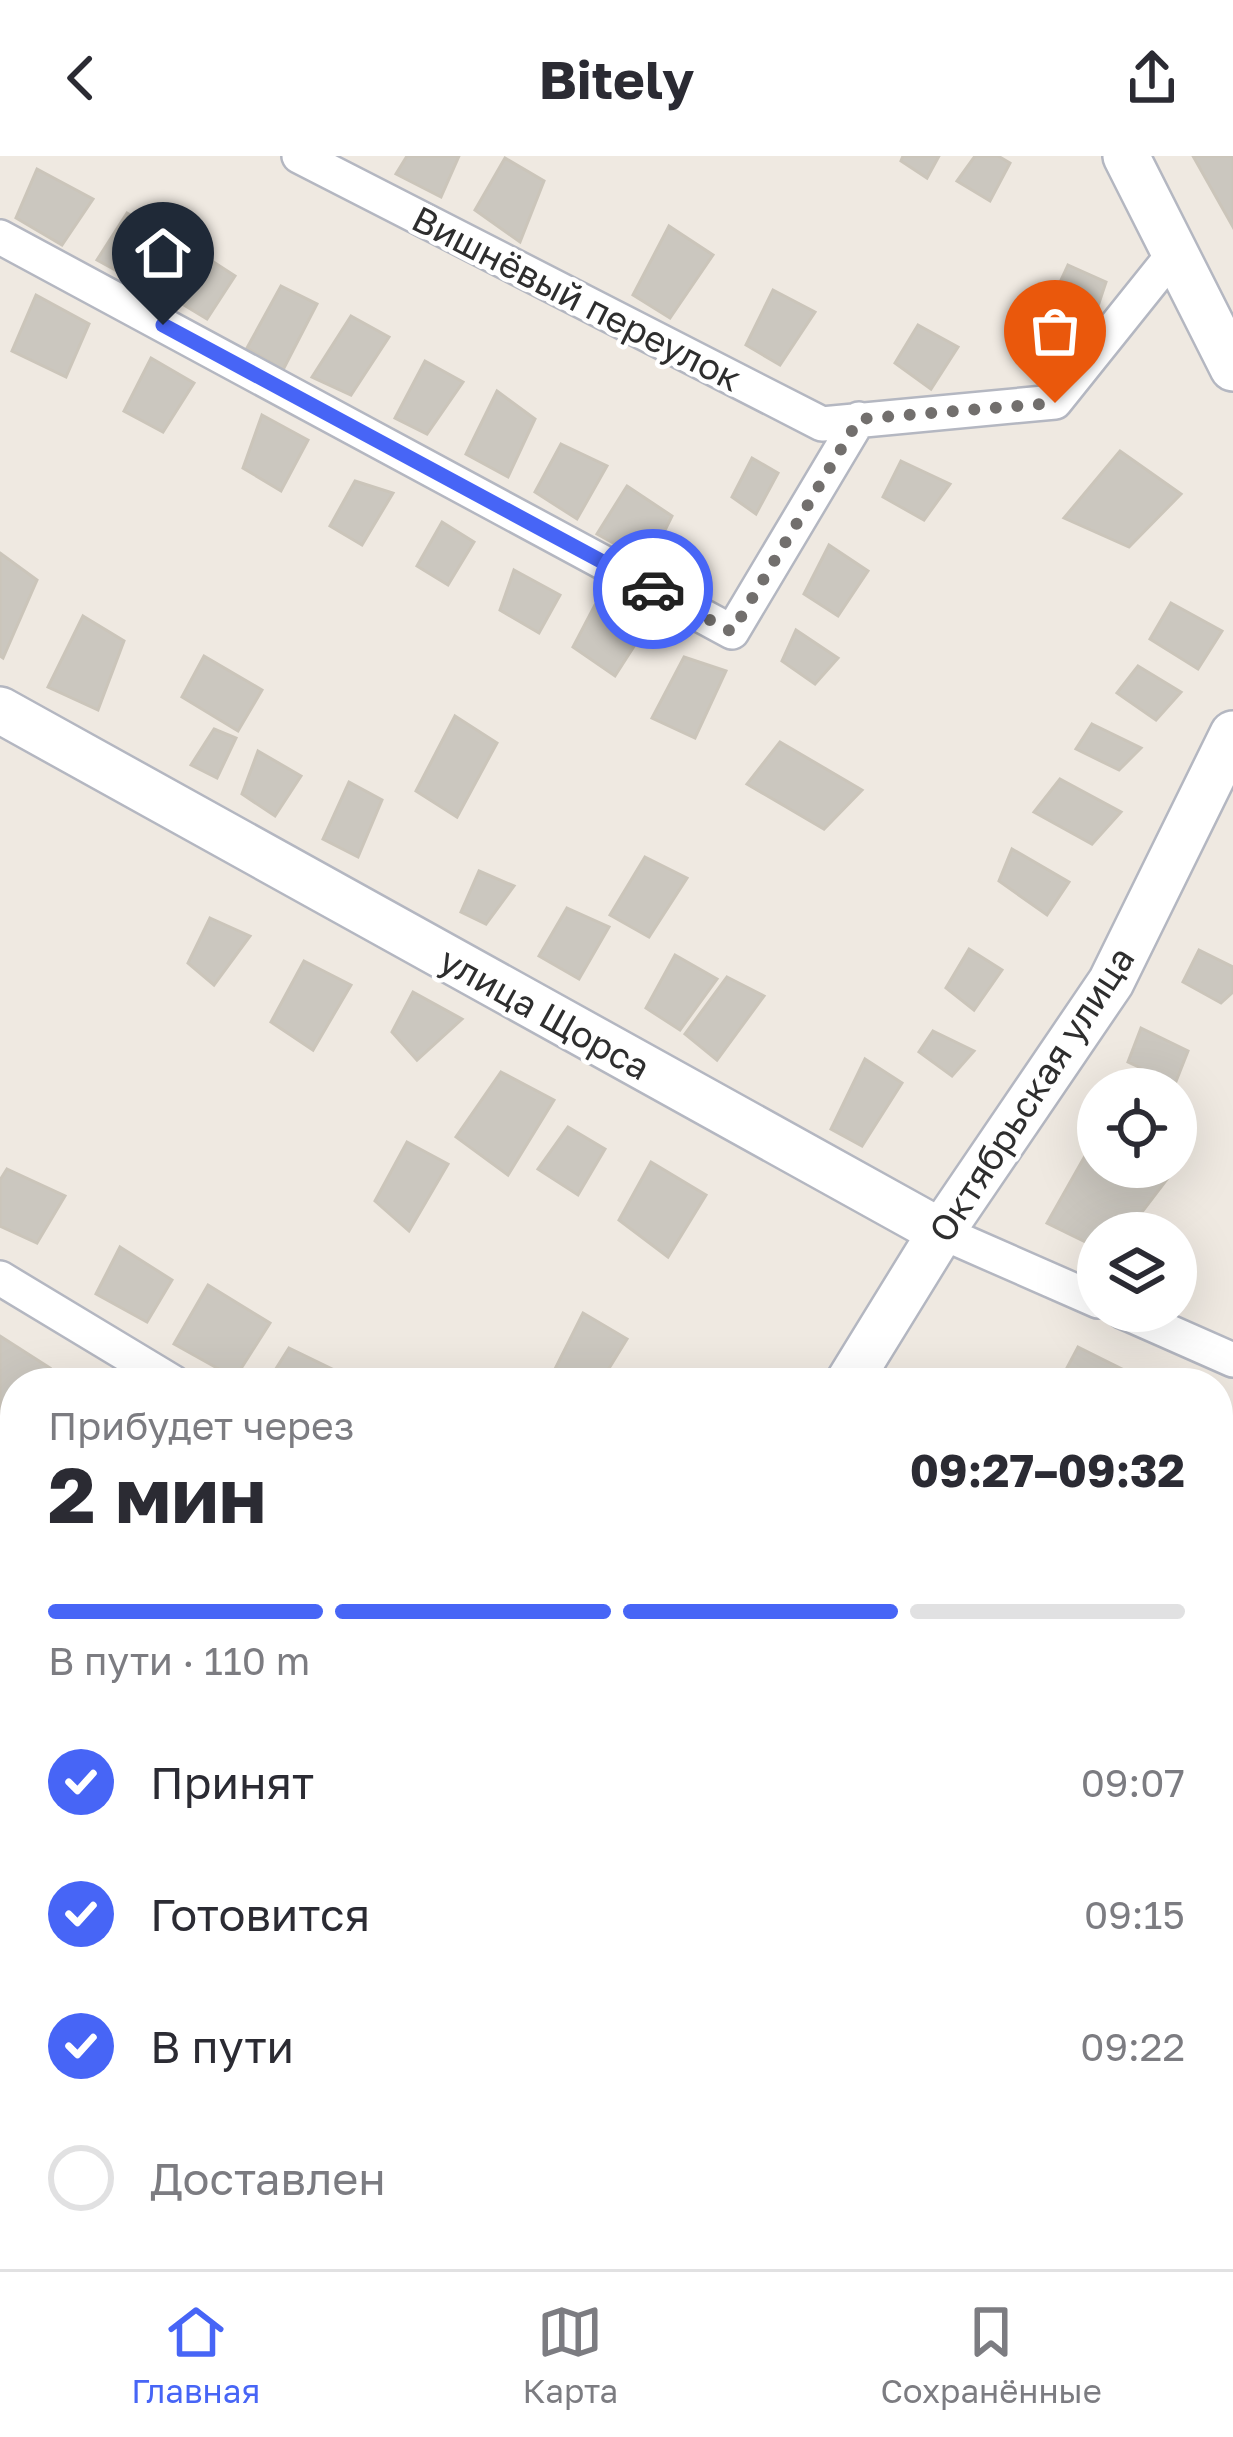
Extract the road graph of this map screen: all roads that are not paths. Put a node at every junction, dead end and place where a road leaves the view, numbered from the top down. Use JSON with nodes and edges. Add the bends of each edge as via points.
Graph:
{"nodes":[{"id":1,"x":299,"y":156,"type":"edge"},
{"id":2,"x":1126,"y":156,"type":"edge"},
{"id":3,"x":0,"y":237,"type":"edge"},
{"id":4,"x":1176,"y":251,"type":"junction"},
{"id":5,"x":1233,"y":368,"type":"edge"},
{"id":6,"x":859,"y":419,"type":"junction"},
{"id":7,"x":0,"y":710,"type":"edge"},
{"id":8,"x":1233,"y":734,"type":"edge"},
{"id":9,"x":941,"y":1232,"type":"junction"},
{"id":10,"x":0,"y":1278,"type":"edge"},
{"id":11,"x":1077,"y":1292,"type":"edge"},
{"id":12,"x":1169,"y":1332,"type":"edge"},
{"id":13,"x":1233,"y":1360,"type":"edge"},
{"id":14,"x":149,"y":1368,"type":"edge"},
{"id":15,"x":857,"y":1368,"type":"edge"}],
"edges":[{"from":1,"to":6,"type":"street","name":"Вишнёвый переулок","via":[[822,424]]},
{"from":2,"to":4,"type":"street"},
{"from":3,"to":6,"type":"street","via":[[732,632]]},
{"from":4,"to":5,"type":"street"},
{"from":4,"to":6,"type":"street","name":"Вишнёвый переулок","via":[[1055,403]]},
{"from":7,"to":9,"type":"street","name":"улица Щорса"},
{"from":8,"to":9,"type":"street","name":"Октябрьская улица","via":[[1111,982]]},
{"from":9,"to":11,"type":"street","name":"улица Щорса"},
{"from":9,"to":15,"type":"street","name":"Октябрьская улица"},
{"from":10,"to":14,"type":"street"},
{"from":12,"to":13,"type":"street"}]}
